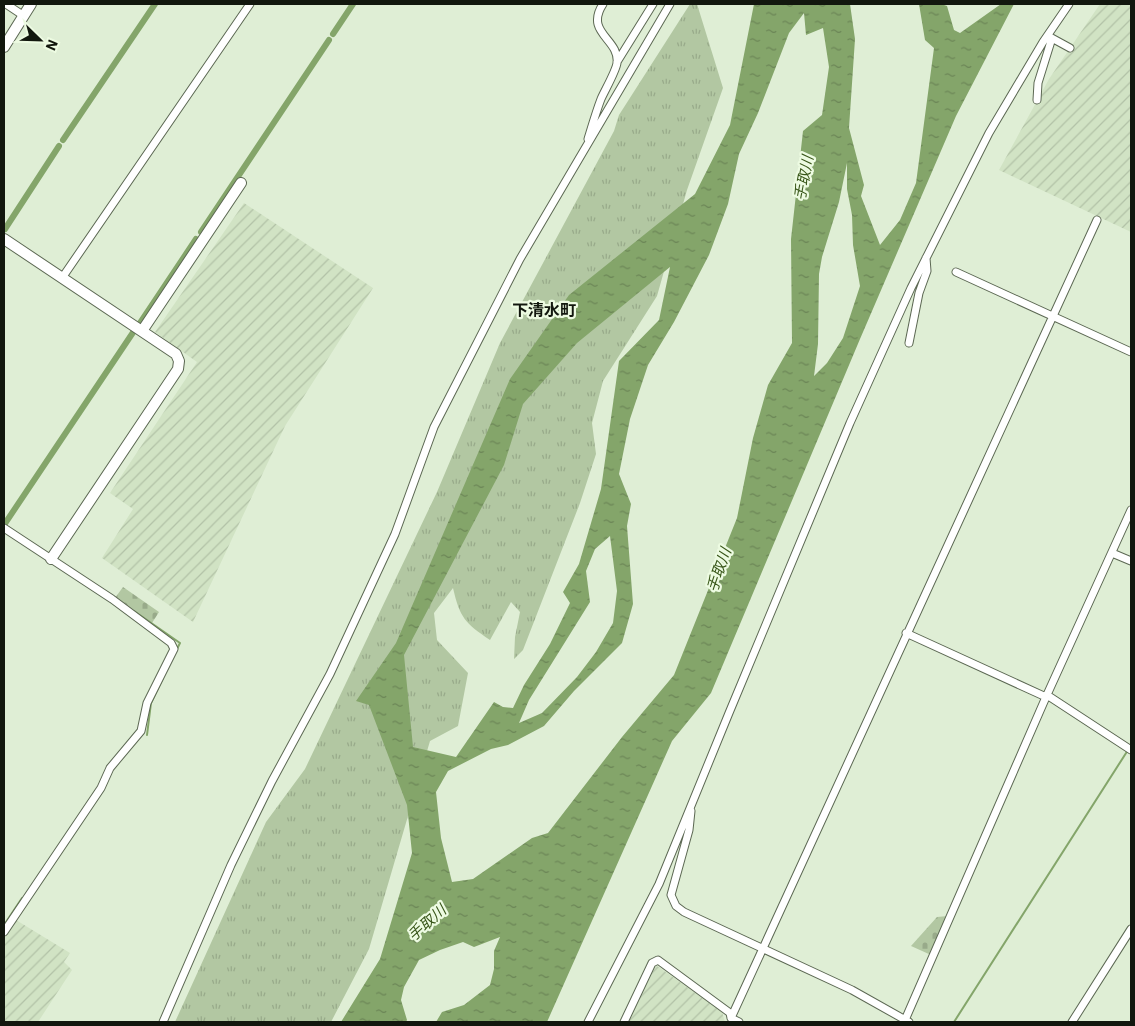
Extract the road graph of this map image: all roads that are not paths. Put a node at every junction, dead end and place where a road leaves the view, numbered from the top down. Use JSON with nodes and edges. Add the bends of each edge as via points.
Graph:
{"nodes":[{"id":1,"x":6,"y":4,"type":"edge"},
{"id":2,"x":31,"y":4,"type":"edge"},
{"id":3,"x":250,"y":4,"type":"edge"},
{"id":4,"x":603,"y":4,"type":"edge"},
{"id":5,"x":653,"y":4,"type":"edge"},
{"id":6,"x":670,"y":4,"type":"edge"},
{"id":7,"x":1069,"y":4,"type":"edge"},
{"id":8,"x":24,"y":16,"type":"junction"},
{"id":9,"x":1050,"y":37,"type":"junction"},
{"id":10,"x":4,"y":47,"type":"edge"},
{"id":11,"x":1070,"y":48,"type":"dead end"},
{"id":12,"x":617,"y":62,"type":"junction"},
{"id":13,"x":1037,"y":100,"type":"dead end"},
{"id":14,"x":584,"y":152,"type":"junction"},
{"id":15,"x":241,"y":183,"type":"dead end"},
{"id":16,"x":1097,"y":220,"type":"dead end"},
{"id":17,"x":4,"y":239,"type":"edge"},
{"id":18,"x":926,"y":257,"type":"junction"},
{"id":19,"x":956,"y":272,"type":"dead end"},
{"id":20,"x":62,"y":278,"type":"junction"},
{"id":21,"x":1053,"y":316,"type":"junction"},
{"id":22,"x":142,"y":331,"type":"junction"},
{"id":23,"x":909,"y":343,"type":"dead end"},
{"id":24,"x":1131,"y":352,"type":"edge"},
{"id":25,"x":1131,"y":510,"type":"edge"},
{"id":26,"x":4,"y":528,"type":"edge"},
{"id":27,"x":1112,"y":553,"type":"junction"},
{"id":28,"x":51,"y":559,"type":"junction"},
{"id":29,"x":1131,"y":561,"type":"edge"},
{"id":30,"x":906,"y":633,"type":"junction"},
{"id":31,"x":1046,"y":697,"type":"junction"},
{"id":32,"x":1129,"y":748,"type":"edge"},
{"id":33,"x":690,"y":809,"type":"junction"},
{"id":34,"x":1131,"y":929,"type":"edge"},
{"id":35,"x":4,"y":932,"type":"edge"},
{"id":36,"x":763,"y":948,"type":"junction"},
{"id":37,"x":731,"y":1018,"type":"junction"},
{"id":38,"x":907,"y":1021,"type":"edge"},
{"id":39,"x":163,"y":1022,"type":"edge"},
{"id":40,"x":588,"y":1022,"type":"edge"},
{"id":41,"x":624,"y":1022,"type":"edge"},
{"id":42,"x":739,"y":1022,"type":"edge"},
{"id":43,"x":1072,"y":1022,"type":"edge"}],
"edges":[{"from":1,"to":8,"type":"street"},
{"from":2,"to":8,"type":"street"},
{"from":3,"to":20,"type":"street"},
{"from":4,"to":12,"type":"street","via":[[598,12],[599,31],[614,48]]},
{"from":5,"to":12,"type":"street"},
{"from":6,"to":14,"type":"street"},
{"from":7,"to":9,"type":"street"},
{"from":8,"to":10,"type":"street"},
{"from":9,"to":11,"type":"street"},
{"from":9,"to":13,"type":"street"},
{"from":9,"to":18,"type":"street","via":[[989,133]]},
{"from":12,"to":14,"type":"street"},
{"from":14,"to":39,"type":"street","via":[[520,259],[434,427],[396,534],[330,674],[231,865]]},
{"from":15,"to":22,"type":"street"},
{"from":16,"to":21,"type":"street"},
{"from":17,"to":20,"type":"street"},
{"from":18,"to":23,"type":"street","via":[[927,271]]},
{"from":18,"to":33,"type":"street","via":[[850,424]]},
{"from":19,"to":21,"type":"street"},
{"from":20,"to":22,"type":"street"},
{"from":21,"to":24,"type":"street"},
{"from":21,"to":30,"type":"street"},
{"from":22,"to":28,"type":"street","via":[[176,354],[178,369]]},
{"from":25,"to":27,"type":"street"},
{"from":26,"to":28,"type":"street"},
{"from":27,"to":29,"type":"street"},
{"from":27,"to":31,"type":"street"},
{"from":28,"to":35,"type":"street","via":[[171,643],[174,649],[147,703],[141,731],[110,768],[101,788]]},
{"from":30,"to":31,"type":"street"},
{"from":30,"to":36,"type":"street"},
{"from":31,"to":32,"type":"street"},
{"from":31,"to":38,"type":"street"},
{"from":33,"to":36,"type":"street","via":[[689,830],[671,895],[673,901],[684,912]]},
{"from":33,"to":40,"type":"street","via":[[659,884]]},
{"from":34,"to":43,"type":"street"},
{"from":36,"to":37,"type":"street"},
{"from":36,"to":38,"type":"street","via":[[852,990]]},
{"from":37,"to":41,"type":"street","via":[[730,1013],[658,960],[652,962]]},
{"from":37,"to":42,"type":"street"}]}
